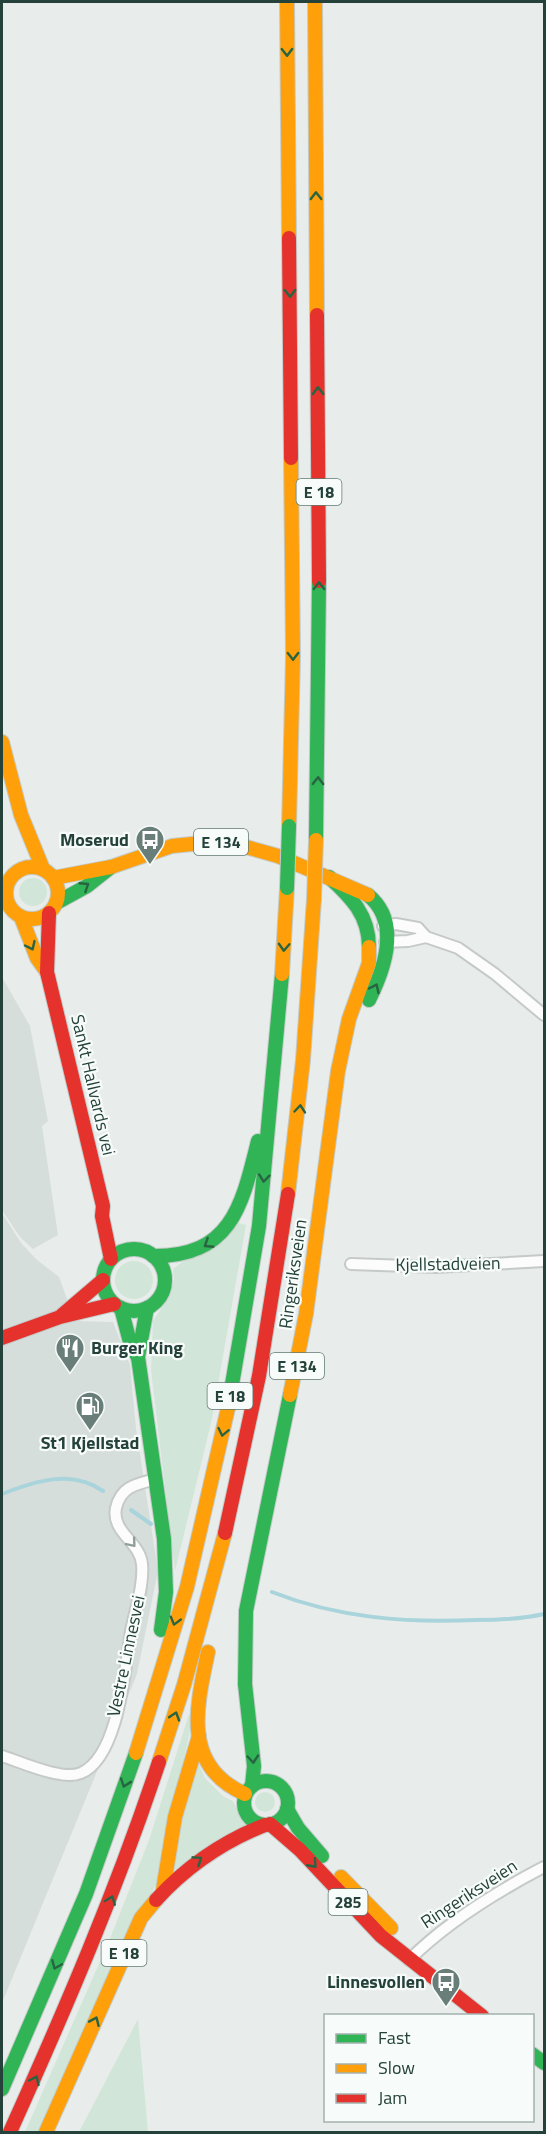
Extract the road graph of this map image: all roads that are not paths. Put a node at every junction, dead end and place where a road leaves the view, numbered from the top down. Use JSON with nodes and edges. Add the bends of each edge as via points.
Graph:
{"nodes":[{"id":1,"x":287,"y":2,"type":"edge"},
{"id":2,"x":315,"y":2,"type":"edge"},
{"id":3,"x":2,"y":742,"type":"edge"},
{"id":4,"x":21,"y":815,"type":"junction"},
{"id":5,"x":19,"y":858,"type":"junction"},
{"id":6,"x":111,"y":867,"type":"junction"},
{"id":7,"x":48,"y":874,"type":"junction"},
{"id":8,"x":328,"y":877,"type":"junction"},
{"id":9,"x":53,"y":908,"type":"junction"},
{"id":10,"x":21,"y":917,"type":"junction"},
{"id":11,"x":385,"y":925,"type":"junction"},
{"id":12,"x":369,"y":936,"type":"junction"},
{"id":13,"x":426,"y":936,"type":"junction"},
{"id":14,"x":387,"y":942,"type":"junction"},
{"id":15,"x":47,"y":972,"type":"junction"},
{"id":16,"x":544,"y":1015,"type":"edge"},
{"id":17,"x":346,"y":1039,"type":"junction"},
{"id":18,"x":278,"y":1057,"type":"junction"},
{"id":19,"x":103,"y":1206,"type":"junction"},
{"id":20,"x":135,"y":1250,"type":"junction"},
{"id":21,"x":153,"y":1256,"type":"junction"},
{"id":22,"x":111,"y":1259,"type":"junction"},
{"id":23,"x":544,"y":1261,"type":"edge"},
{"id":24,"x":351,"y":1264,"type":"dead end"},
{"id":25,"x":103,"y":1280,"type":"junction"},
{"id":26,"x":118,"y":1306,"type":"junction"},
{"id":27,"x":147,"y":1308,"type":"junction"},
{"id":28,"x":60,"y":1317,"type":"junction"},
{"id":29,"x":2,"y":1338,"type":"edge"},
{"id":30,"x":138,"y":1357,"type":"junction"},
{"id":31,"x":156,"y":1479,"type":"junction"},
{"id":32,"x":224,"y":1545,"type":"junction"},
{"id":33,"x":247,"y":1691,"type":"junction"},
{"id":34,"x":144,"y":1728,"type":"junction"},
{"id":35,"x":199,"y":1734,"type":"junction"},
{"id":36,"x":266,"y":1750,"type":"dead end"},
{"id":37,"x":2,"y":1756,"type":"edge"},
{"id":38,"x":270,"y":1767,"type":"dead end"},
{"id":39,"x":274,"y":1782,"type":"junction"},
{"id":40,"x":248,"y":1790,"type":"junction"},
{"id":41,"x":287,"y":1809,"type":"junction"},
{"id":42,"x":267,"y":1825,"type":"junction"},
{"id":43,"x":544,"y":1868,"type":"edge"},
{"id":44,"x":163,"y":1890,"type":"junction"},
{"id":45,"x":412,"y":1957,"type":"junction"},
{"id":46,"x":480,"y":2014,"type":"edge"},
{"id":47,"x":2,"y":2089,"type":"edge"},
{"id":48,"x":10,"y":2133,"type":"edge"},
{"id":49,"x":46,"y":2133,"type":"edge"}],
"edges":[{"from":1,"to":18,"type":"main road","number":"E 18","one_way":true,"bridge":true,"via":[[293,656]]},
{"from":32,"to":2,"type":"main road","number":"E 18","one_way":true,"bridge":true,"via":[[280,1268],[307,1035],[316,840],[319,548]]},
{"from":3,"to":4,"type":"main road"},
{"from":4,"to":5,"type":"main road"},
{"from":4,"to":7,"type":"main road"},
{"from":5,"to":7,"type":"main road","number":"E 134"},
{"from":5,"to":10,"type":"main road","via":[[6,895],[9,906]]},
{"from":6,"to":7,"type":"main road","name":"Ringeriksveien","number":"E 134"},
{"from":6,"to":8,"type":"main road","name":"Ringeriksveien","number":"E 134","via":[[164,847],[213,842],[265,850]]},
{"from":9,"to":6,"type":"main road","name":"Ringeriksveien","number":"E 134","one_way":true},
{"from":7,"to":9,"type":"main road","via":[[58,890]]},
{"from":8,"to":11,"type":"main road","name":"Ringeriksveien","number":"E 134","via":[[371,898]]},
{"from":8,"to":12,"type":"main road","name":"Ringeriksveien","number":"E 134","via":[[355,901]]},
{"from":9,"to":10,"type":"main road","number":"E 134","via":[[36,919]]},
{"from":9,"to":15,"type":"main road","name":"Sankt Hallvards vei"},
{"from":10,"to":15,"type":"main road","name":"Sankt Hallvards vei","one_way":true,"via":[[37,958]]},
{"from":11,"to":12,"type":"street"},
{"from":11,"to":13,"type":"street","via":[[418,928]]},
{"from":11,"to":14,"type":"main road","name":"Ringeriksveien","number":"E 134"},
{"from":12,"to":14,"type":"street"},
{"from":12,"to":17,"type":"main road","name":"Ringeriksveien","number":"E 134","via":[[369,963]]},
{"from":13,"to":14,"type":"street"},
{"from":13,"to":16,"type":"street","via":[[467,953]]},
{"from":17,"to":14,"type":"main road","name":"Ringeriksveien","number":"E 134","one_way":true,"via":[[382,973]]},
{"from":15,"to":19,"type":"main road","name":"Sankt Hallvards vei"},
{"from":17,"to":33,"type":"main road","name":"Ringeriksveien","number":"E 134","via":[[338,1071],[298,1362],[247,1601],[243,1649]]},
{"from":18,"to":21,"type":"main road","number":"E 18","one_way":true,"via":[[266,1082],[260,1133],[246,1182],[226,1227],[201,1249]]},
{"from":18,"to":34,"type":"main road","number":"E 18","one_way":true,"via":[[258,1238],[239,1353],[202,1523]]},
{"from":19,"to":20,"type":"main road","name":"Sankt Hallvards vei"},
{"from":19,"to":22,"type":"main road","name":"Sankt Hallvards vei"},
{"from":20,"to":21,"type":"main road","number":"E 18"},
{"from":20,"to":22,"type":"main road"},
{"from":21,"to":27,"type":"main road","number":"E 18","via":[[162,1267],[165,1280],[162,1293]]},
{"from":22,"to":25,"type":"main road"},
{"from":23,"to":24,"type":"street","name":"Kjellstadveien","via":[[436,1267]]},
{"from":25,"to":26,"type":"main road","number":"E 18","via":[[105,1291]]},
{"from":25,"to":28,"type":"main road"},
{"from":26,"to":27,"type":"main road","via":[[134,1311]]},
{"from":26,"to":28,"type":"main road"},
{"from":26,"to":30,"type":"main road","number":"E 18"},
{"from":27,"to":30,"type":"main road","number":"E 18"},
{"from":28,"to":29,"type":"main road"},
{"from":30,"to":31,"type":"main road","number":"E 18"},
{"from":31,"to":34,"type":"main road","number":"E 18","via":[[166,1592],[159,1639],[143,1695]]},
{"from":31,"to":37,"type":"street","name":"Vestre Linnesvei","one_way":true,"via":[[131,1485],[115,1510],[117,1523],[141,1557],[140,1590],[126,1675],[110,1733],[96,1761],[82,1773],[70,1775]]},
{"from":32,"to":35,"type":"main road","number":"E 18","via":[[225,1588],[202,1679]]},
{"from":48,"to":32,"type":"main road","number":"E 18","one_way":true,"via":[[61,2023],[128,1856],[189,1674]]},
{"from":33,"to":36,"type":"main road","name":"Ringeriksveien","number":"E 134"},
{"from":33,"to":40,"type":"main road","name":"Ringeriksveien","number":"E 134","one_way":true,"via":[[254,1767]]},
{"from":34,"to":47,"type":"main road","number":"E 18","one_way":true,"via":[[69,1934]]},
{"from":35,"to":40,"type":"main road","number":"E 18","via":[[212,1773],[226,1785]]},
{"from":35,"to":44,"type":"main road","number":"E 18","via":[[175,1817]]},
{"from":38,"to":39,"type":"main road"},
{"from":39,"to":40,"type":"main road","via":[[266,1780]]},
{"from":39,"to":41,"type":"main road","via":[[285,1791]]},
{"from":40,"to":42,"type":"main road","number":"E 134","via":[[244,1806],[249,1817]]},
{"from":41,"to":42,"type":"main road","via":[[281,1819]]},
{"from":41,"to":45,"type":"main road","name":"Ringeriksveien","number":"285","via":[[298,1828]]},
{"from":44,"to":42,"type":"main road","number":"E 18","one_way":true,"via":[[201,1857]]},
{"from":42,"to":45,"type":"main road","name":"Ringeriksveien","number":"285","one_way":true,"via":[[303,1852],[368,1922]]},
{"from":43,"to":45,"type":"street","name":"Ringeriksveien","via":[[470,1911]]},
{"from":49,"to":44,"type":"main road","number":"E 18","one_way":true,"via":[[129,1940]]},
{"from":45,"to":46,"type":"main road","name":"Ringeriksveien","number":"285"}]}
